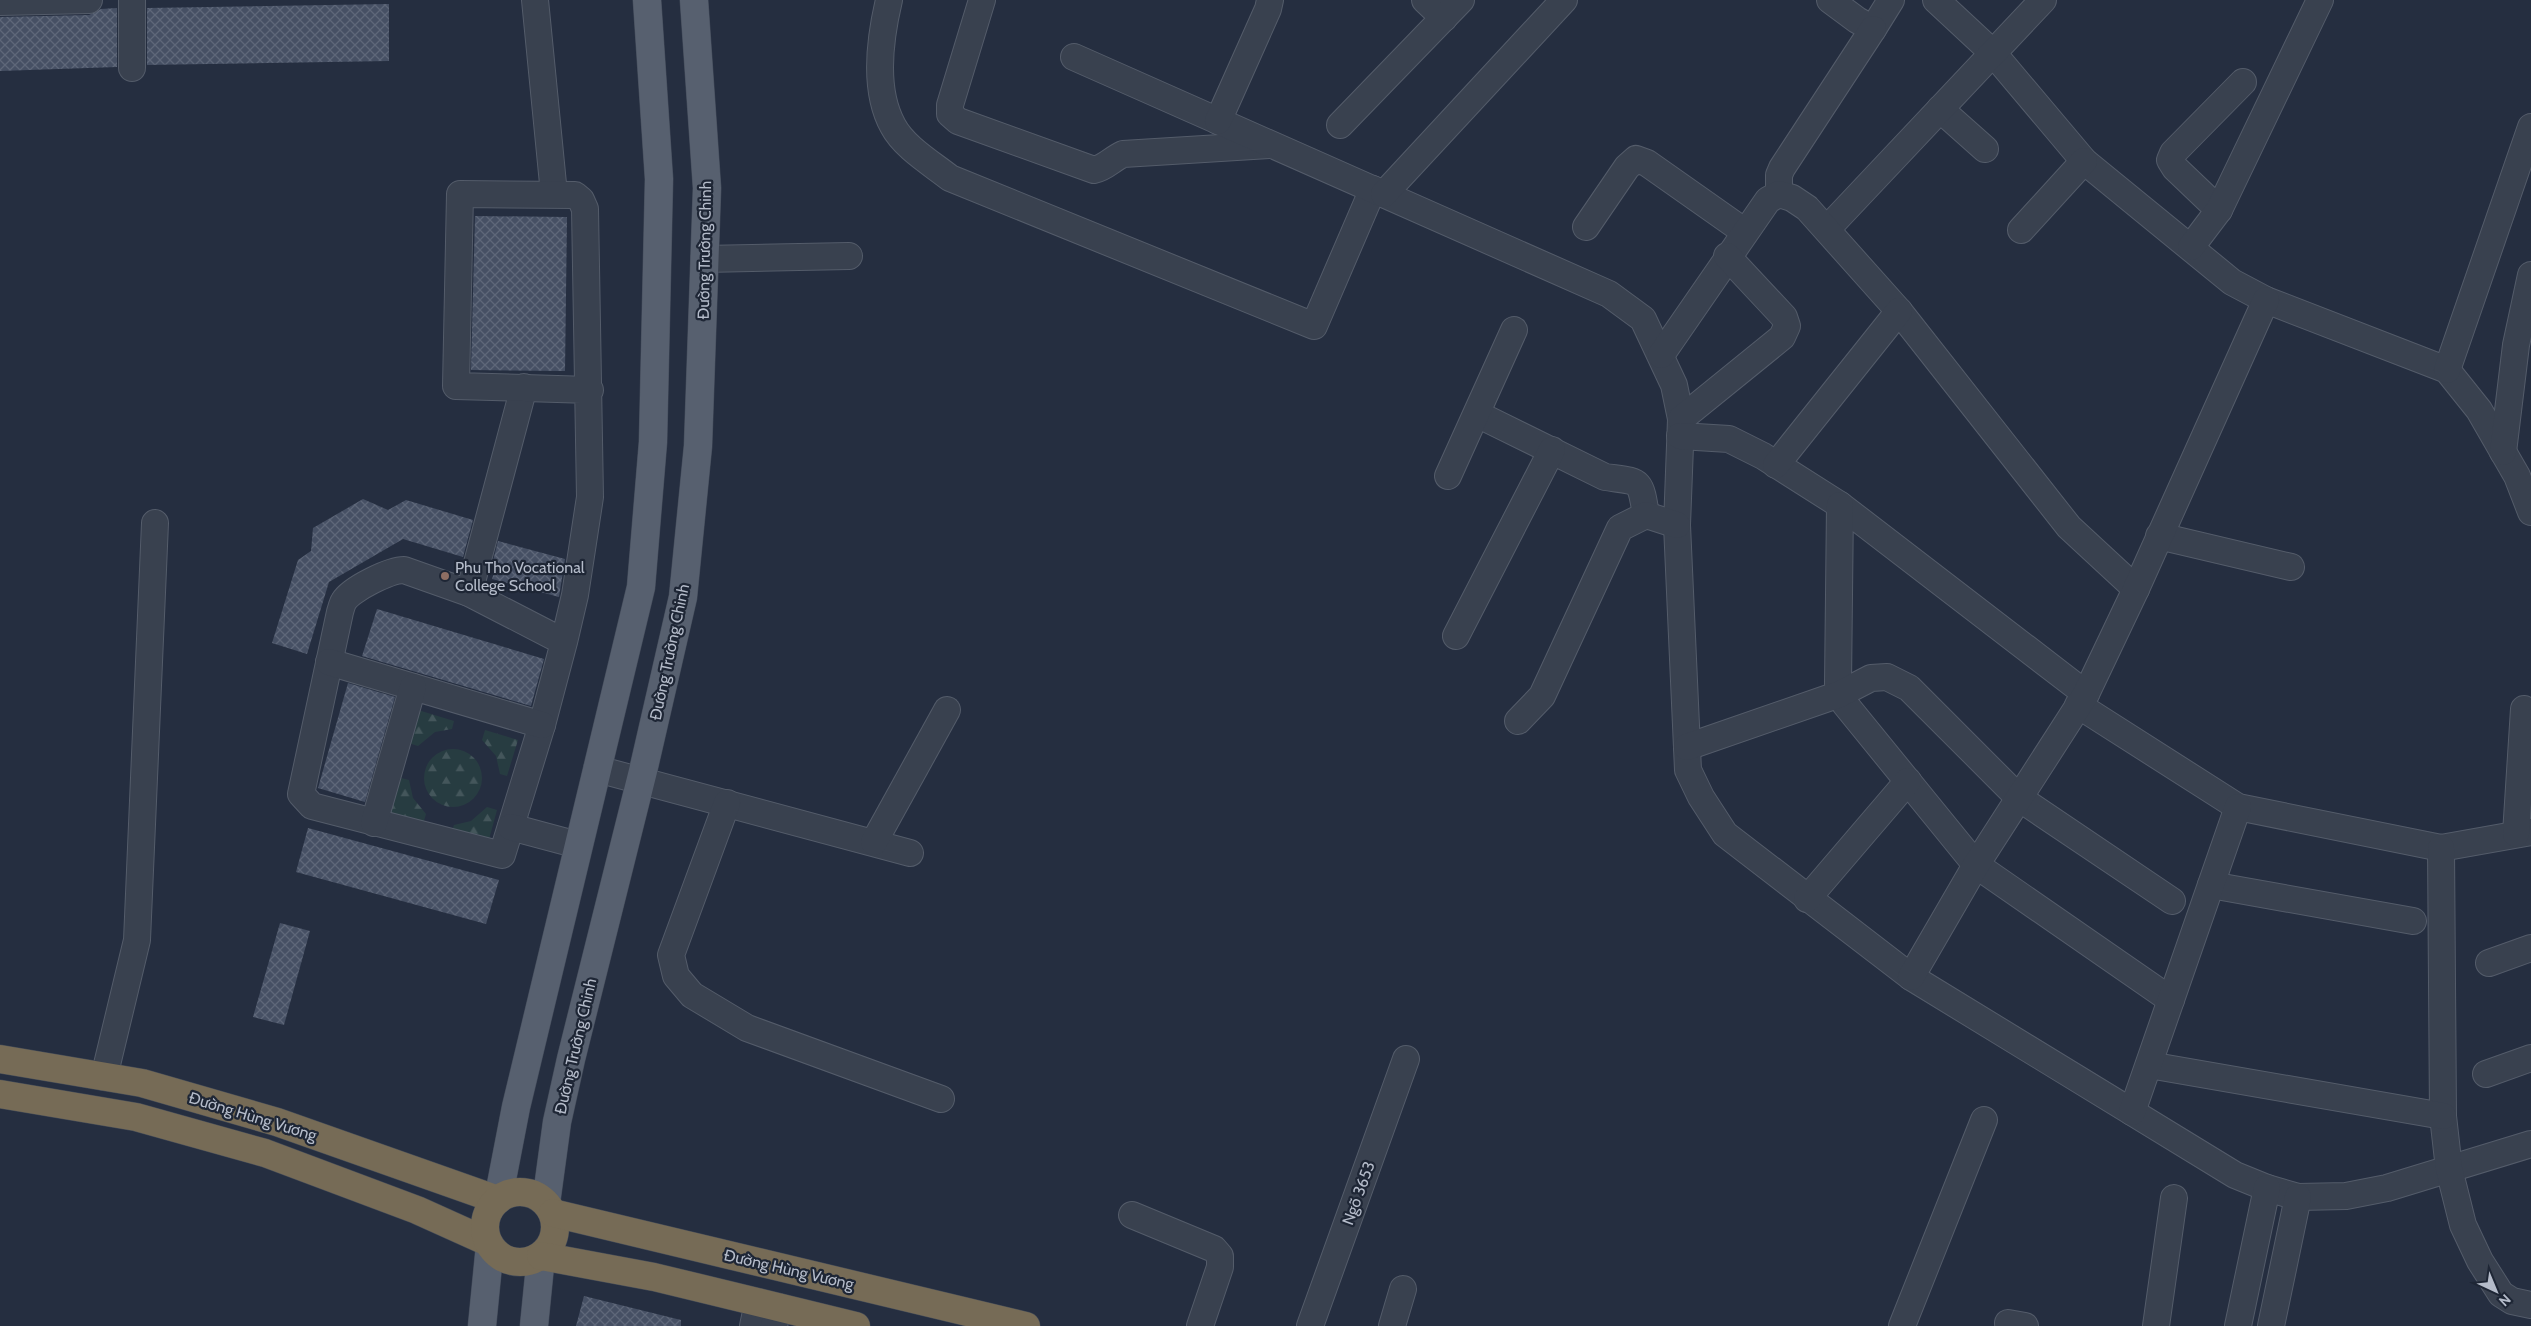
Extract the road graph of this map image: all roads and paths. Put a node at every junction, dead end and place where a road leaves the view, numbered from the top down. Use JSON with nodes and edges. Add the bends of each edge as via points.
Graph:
{"nodes":[{"id":1,"x":89,"y":0,"type":"edge"},
{"id":2,"x":132,"y":0,"type":"edge"},
{"id":3,"x":535,"y":0,"type":"edge"},
{"id":4,"x":647,"y":0,"type":"edge"},
{"id":5,"x":694,"y":0,"type":"edge"},
{"id":6,"x":889,"y":0,"type":"edge"},
{"id":7,"x":982,"y":0,"type":"edge"},
{"id":8,"x":1270,"y":0,"type":"edge"},
{"id":9,"x":1424,"y":0,"type":"edge"},
{"id":10,"x":1564,"y":0,"type":"edge"},
{"id":11,"x":1830,"y":0,"type":"edge"},
{"id":12,"x":1891,"y":0,"type":"edge"},
{"id":13,"x":1936,"y":0,"type":"edge"},
{"id":14,"x":2044,"y":0,"type":"edge"},
{"id":15,"x":2320,"y":0,"type":"edge"},
{"id":16,"x":0,"y":2,"type":"edge"},
{"id":17,"x":1452,"y":9,"type":"edge"},
{"id":18,"x":1873,"y":29,"type":"junction"},
{"id":19,"x":1993,"y":54,"type":"junction"},
{"id":20,"x":1074,"y":57,"type":"dead end"},
{"id":21,"x":132,"y":68,"type":"dead end"},
{"id":22,"x":2243,"y":82,"type":"dead end"},
{"id":23,"x":1940,"y":109,"type":"junction"},
{"id":24,"x":1218,"y":121,"type":"junction"},
{"id":25,"x":1340,"y":125,"type":"dead end"},
{"id":26,"x":2531,"y":127,"type":"edge"},
{"id":27,"x":1272,"y":144,"type":"junction"},
{"id":28,"x":1985,"y":149,"type":"dead end"},
{"id":29,"x":2084,"y":161,"type":"junction"},
{"id":30,"x":1379,"y":192,"type":"junction"},
{"id":31,"x":554,"y":194,"type":"junction"},
{"id":32,"x":1779,"y":194,"type":"junction"},
{"id":33,"x":2219,"y":210,"type":"junction"},
{"id":34,"x":1586,"y":228,"type":"dead end"},
{"id":35,"x":1827,"y":229,"type":"junction"},
{"id":36,"x":2021,"y":230,"type":"dead end"},
{"id":37,"x":1745,"y":232,"type":"junction"},
{"id":38,"x":2191,"y":247,"type":"junction"},
{"id":39,"x":849,"y":256,"type":"dead end"},
{"id":40,"x":1727,"y":256,"type":"junction"},
{"id":41,"x":704,"y":259,"type":"junction"},
{"id":42,"x":2531,"y":274,"type":"edge"},
{"id":43,"x":2266,"y":300,"type":"junction"},
{"id":44,"x":1899,"y":311,"type":"junction"},
{"id":45,"x":1514,"y":330,"type":"dead end"},
{"id":46,"x":1661,"y":355,"type":"junction"},
{"id":47,"x":2447,"y":370,"type":"junction"},
{"id":48,"x":524,"y":387,"type":"junction"},
{"id":49,"x":590,"y":390,"type":"junction"},
{"id":50,"x":1477,"y":414,"type":"junction"},
{"id":51,"x":1680,"y":427,"type":"junction"},
{"id":52,"x":1552,"y":450,"type":"junction"},
{"id":53,"x":2503,"y":452,"type":"junction"},
{"id":54,"x":1776,"y":465,"type":"junction"},
{"id":55,"x":1448,"y":476,"type":"dead end"},
{"id":56,"x":1840,"y":505,"type":"junction"},
{"id":57,"x":2531,"y":512,"type":"edge"},
{"id":58,"x":1646,"y":515,"type":"junction"},
{"id":59,"x":155,"y":524,"type":"dead end"},
{"id":60,"x":1677,"y":525,"type":"junction"},
{"id":61,"x":2160,"y":536,"type":"junction"},
{"id":62,"x":2291,"y":567,"type":"dead end"},
{"id":63,"x":2136,"y":589,"type":"junction"},
{"id":64,"x":469,"y":592,"type":"junction"},
{"id":65,"x":1456,"y":636,"type":"dead end"},
{"id":66,"x":564,"y":642,"type":"junction"},
{"id":67,"x":329,"y":662,"type":"junction"},
{"id":68,"x":413,"y":687,"type":"junction"},
{"id":69,"x":1840,"y":694,"type":"junction"},
{"id":70,"x":2082,"y":699,"type":"junction"},
{"id":71,"x":2524,"y":709,"type":"dead end"},
{"id":72,"x":947,"y":710,"type":"dead end"},
{"id":73,"x":1518,"y":721,"type":"dead end"},
{"id":74,"x":542,"y":725,"type":"junction"},
{"id":75,"x":1687,"y":747,"type":"junction"},
{"id":76,"x":597,"y":768,"type":"junction"},
{"id":77,"x":641,"y":779,"type":"junction"},
{"id":78,"x":1908,"y":781,"type":"junction"},
{"id":79,"x":2019,"y":798,"type":"junction"},
{"id":80,"x":727,"y":803,"type":"junction"},
{"id":81,"x":2238,"y":807,"type":"junction"},
{"id":82,"x":374,"y":823,"type":"junction"},
{"id":83,"x":511,"y":827,"type":"junction"},
{"id":84,"x":2524,"y":833,"type":"edge"},
{"id":85,"x":874,"y":842,"type":"junction"},
{"id":86,"x":578,"y":845,"type":"junction"},
{"id":87,"x":2441,"y":848,"type":"junction"},
{"id":88,"x":910,"y":853,"type":"dead end"},
{"id":89,"x":1976,"y":865,"type":"junction"},
{"id":90,"x":2211,"y":885,"type":"junction"},
{"id":91,"x":1807,"y":899,"type":"junction"},
{"id":92,"x":2172,"y":901,"type":"dead end"},
{"id":93,"x":2414,"y":921,"type":"dead end"},
{"id":94,"x":2531,"y":948,"type":"edge"},
{"id":95,"x":2489,"y":963,"type":"dead end"},
{"id":96,"x":1911,"y":977,"type":"junction"},
{"id":97,"x":2171,"y":1000,"type":"junction"},
{"id":98,"x":2531,"y":1058,"type":"edge"},
{"id":99,"x":0,"y":1059,"type":"edge"},
{"id":100,"x":1406,"y":1059,"type":"dead end"},
{"id":101,"x":2149,"y":1065,"type":"junction"},
{"id":102,"x":2486,"y":1074,"type":"dead end"},
{"id":103,"x":104,"y":1077,"type":"junction"},
{"id":104,"x":0,"y":1094,"type":"edge"},
{"id":105,"x":941,"y":1099,"type":"dead end"},
{"id":106,"x":2132,"y":1112,"type":"junction"},
{"id":107,"x":2443,"y":1116,"type":"junction"},
{"id":108,"x":1984,"y":1120,"type":"dead end"},
{"id":109,"x":2531,"y":1144,"type":"edge"},
{"id":110,"x":2449,"y":1169,"type":"junction"},
{"id":111,"x":2267,"y":1188,"type":"junction"},
{"id":112,"x":2298,"y":1197,"type":"junction"},
{"id":113,"x":2174,"y":1198,"type":"dead end"},
{"id":114,"x":498,"y":1200,"type":"junction"},
{"id":115,"x":549,"y":1208,"type":"junction"},
{"id":116,"x":1132,"y":1215,"type":"dead end"},
{"id":117,"x":489,"y":1243,"type":"junction"},
{"id":118,"x":540,"y":1256,"type":"junction"},
{"id":119,"x":1403,"y":1289,"type":"dead end"},
{"id":120,"x":2531,"y":1305,"type":"edge"},
{"id":121,"x":766,"y":1315,"type":"edge"},
{"id":122,"x":482,"y":1326,"type":"edge"},
{"id":123,"x":534,"y":1326,"type":"edge"},
{"id":124,"x":856,"y":1326,"type":"edge"},
{"id":125,"x":1026,"y":1326,"type":"edge"},
{"id":126,"x":1200,"y":1326,"type":"edge"},
{"id":127,"x":1310,"y":1326,"type":"edge"},
{"id":128,"x":1392,"y":1326,"type":"edge"},
{"id":129,"x":1902,"y":1326,"type":"edge"},
{"id":130,"x":2156,"y":1326,"type":"edge"},
{"id":131,"x":2238,"y":1326,"type":"edge"},
{"id":132,"x":2271,"y":1326,"type":"edge"}],
"edges":[{"from":1,"to":16,"type":"street"},
{"from":2,"to":21,"type":"street"},
{"from":3,"to":31,"type":"street"},
{"from":4,"to":76,"type":"main road","via":[[659,179],[653,442],[641,588]]},
{"from":5,"to":41,"type":"main road","name":"Đường Trường Chinh","via":[[707,188]]},
{"from":6,"to":30,"type":"street","via":[[880,68],[884,105],[893,127],[950,178],[1314,326]]},
{"from":7,"to":27,"type":"street","via":[[950,105],[950,114],[958,121],[1094,170],[1123,154]]},
{"from":8,"to":24,"type":"street"},
{"from":9,"to":17,"type":"street"},
{"from":10,"to":30,"type":"street"},
{"from":11,"to":18,"type":"street"},
{"from":12,"to":18,"type":"street"},
{"from":13,"to":19,"type":"street"},
{"from":14,"to":19,"type":"street"},
{"from":15,"to":33,"type":"street"},
{"from":17,"to":25,"type":"street"},
{"from":18,"to":32,"type":"street","via":[[1782,168]]},
{"from":19,"to":23,"type":"street"},
{"from":19,"to":29,"type":"street"},
{"from":20,"to":24,"type":"street"},
{"from":22,"to":33,"type":"street","via":[[2173,153],[2170,160]]},
{"from":23,"to":28,"type":"street"},
{"from":23,"to":35,"type":"street"},
{"from":24,"to":27,"type":"street"},
{"from":26,"to":47,"type":"street"},
{"from":27,"to":30,"type":"street"},
{"from":29,"to":36,"type":"street"},
{"from":29,"to":38,"type":"street"},
{"from":30,"to":46,"type":"street","via":[[1609,294],[1643,318]]},
{"from":31,"to":48,"type":"street","via":[[460,194],[456,386]]},
{"from":31,"to":49,"type":"street","via":[[575,195],[582,200],[585,209]]},
{"from":32,"to":35,"type":"street","via":[[1807,208]]},
{"from":32,"to":37,"type":"street","via":[[1768,200]]},
{"from":33,"to":38,"type":"street"},
{"from":34,"to":37,"type":"street","via":[[1627,167],[1636,159],[1648,163]]},
{"from":35,"to":44,"type":"street"},
{"from":37,"to":40,"type":"street"},
{"from":38,"to":43,"type":"street","via":[[2232,282]]},
{"from":39,"to":41,"type":"street"},
{"from":40,"to":46,"type":"street"},
{"from":40,"to":51,"type":"street","via":[[1784,317],[1787,326],[1782,337]]},
{"from":41,"to":77,"type":"main road","name":"Đường Trường Chinh","via":[[698,446],[683,597]]},
{"from":42,"to":53,"type":"street","via":[[2516,345]]},
{"from":43,"to":47,"type":"street"},
{"from":43,"to":61,"type":"street"},
{"from":44,"to":54,"type":"street"},
{"from":44,"to":63,"type":"street","via":[[2069,527]]},
{"from":45,"to":50,"type":"street"},
{"from":46,"to":51,"type":"street","via":[[1674,385]]},
{"from":47,"to":53,"type":"street","via":[[2479,410]]},
{"from":48,"to":49,"type":"street"},
{"from":48,"to":64,"type":"street"},
{"from":49,"to":66,"type":"street","via":[[590,497],[575,595]]},
{"from":50,"to":52,"type":"street"},
{"from":50,"to":55,"type":"street"},
{"from":51,"to":54,"type":"street","via":[[1729,439]]},
{"from":51,"to":60,"type":"street"},
{"from":52,"to":58,"type":"street","via":[[1605,477],[1636,482],[1642,489]]},
{"from":52,"to":65,"type":"street"},
{"from":53,"to":57,"type":"street","via":[[2518,476]]},
{"from":54,"to":56,"type":"street"},
{"from":56,"to":69,"type":"street"},
{"from":56,"to":70,"type":"street"},
{"from":58,"to":60,"type":"street"},
{"from":58,"to":73,"type":"street","via":[[1620,528],[1542,696]]},
{"from":59,"to":103,"type":"street","via":[[137,940]]},
{"from":60,"to":75,"type":"street"},
{"from":61,"to":62,"type":"street"},
{"from":61,"to":63,"type":"street"},
{"from":63,"to":70,"type":"street"},
{"from":64,"to":66,"type":"street"},
{"from":64,"to":67,"type":"street","via":[[414,572],[395,570],[344,600]]},
{"from":66,"to":74,"type":"street"},
{"from":67,"to":68,"type":"street"},
{"from":67,"to":82,"type":"street","via":[[301,794],[312,806]]},
{"from":68,"to":74,"type":"street"},
{"from":68,"to":82,"type":"street"},
{"from":69,"to":75,"type":"street"},
{"from":69,"to":78,"type":"street"},
{"from":69,"to":79,"type":"street","via":[[1872,678],[1887,677],[1909,688]]},
{"from":70,"to":79,"type":"street"},
{"from":70,"to":81,"type":"street"},
{"from":71,"to":84,"type":"street"},
{"from":72,"to":85,"type":"street"},
{"from":74,"to":83,"type":"street"},
{"from":75,"to":91,"type":"street","via":[[1688,770],[1725,834]]},
{"from":76,"to":77,"type":"street"},
{"from":76,"to":86,"type":"main road"},
{"from":77,"to":80,"type":"street"},
{"from":77,"to":115,"type":"main road","name":"Đường Trường Chinh","via":[[557,1122]]},
{"from":78,"to":89,"type":"street"},
{"from":78,"to":91,"type":"street"},
{"from":79,"to":89,"type":"street"},
{"from":79,"to":92,"type":"street"},
{"from":80,"to":85,"type":"street"},
{"from":80,"to":105,"type":"street","via":[[672,955],[679,981],[692,995],[748,1028]]},
{"from":81,"to":87,"type":"street"},
{"from":81,"to":90,"type":"street"},
{"from":82,"to":83,"type":"street","via":[[502,855]]},
{"from":83,"to":86,"type":"street"},
{"from":84,"to":87,"type":"street"},
{"from":85,"to":88,"type":"street"},
{"from":86,"to":114,"type":"main road","via":[[516,1107]]},
{"from":87,"to":107,"type":"street"},
{"from":89,"to":96,"type":"street"},
{"from":89,"to":97,"type":"street"},
{"from":90,"to":93,"type":"street"},
{"from":90,"to":97,"type":"street"},
{"from":91,"to":96,"type":"street"},
{"from":94,"to":95,"type":"street"},
{"from":96,"to":106,"type":"street"},
{"from":97,"to":101,"type":"street"},
{"from":98,"to":102,"type":"street"},
{"from":99,"to":103,"type":"highway","name":"Đường Hùng Vương"},
{"from":100,"to":127,"type":"street","name":"Ngõ 3653"},
{"from":101,"to":106,"type":"street"},
{"from":101,"to":107,"type":"street"},
{"from":103,"to":114,"type":"highway","name":"Đường Hùng Vương","via":[[142,1084],[277,1122]]},
{"from":104,"to":117,"type":"highway","name":"Đường Hùng Vương","via":[[136,1118],[265,1153],[417,1210]]},
{"from":106,"to":111,"type":"street","via":[[2235,1175]]},
{"from":107,"to":110,"type":"street"},
{"from":108,"to":129,"type":"street"},
{"from":109,"to":110,"type":"street"},
{"from":110,"to":112,"type":"street","via":[[2387,1188],[2346,1196]]},
{"from":110,"to":120,"type":"street","via":[[2464,1225],[2480,1261],[2501,1294],[2512,1301]]},
{"from":111,"to":112,"type":"street"},
{"from":111,"to":131,"type":"street"},
{"from":112,"to":132,"type":"street"},
{"from":113,"to":130,"type":"street"},
{"from":114,"to":115,"type":"highway","via":[[523,1192],[538,1196]]},
{"from":114,"to":117,"type":"highway","via":[[486,1220]]},
{"from":115,"to":118,"type":"highway","via":[[555,1225],[554,1237]]},
{"from":115,"to":125,"type":"highway","name":"Đường Hùng Vương"},
{"from":116,"to":126,"type":"street","via":[[1214,1249],[1220,1256],[1220,1267]]},
{"from":117,"to":118,"type":"highway","via":[[500,1256],[513,1261],[527,1262]]},
{"from":117,"to":122,"type":"main road"},
{"from":118,"to":121,"type":"highway","via":[[654,1277]]},
{"from":118,"to":123,"type":"main road"},
{"from":119,"to":128,"type":"street"},
{"from":121,"to":124,"type":"highway"}]}
